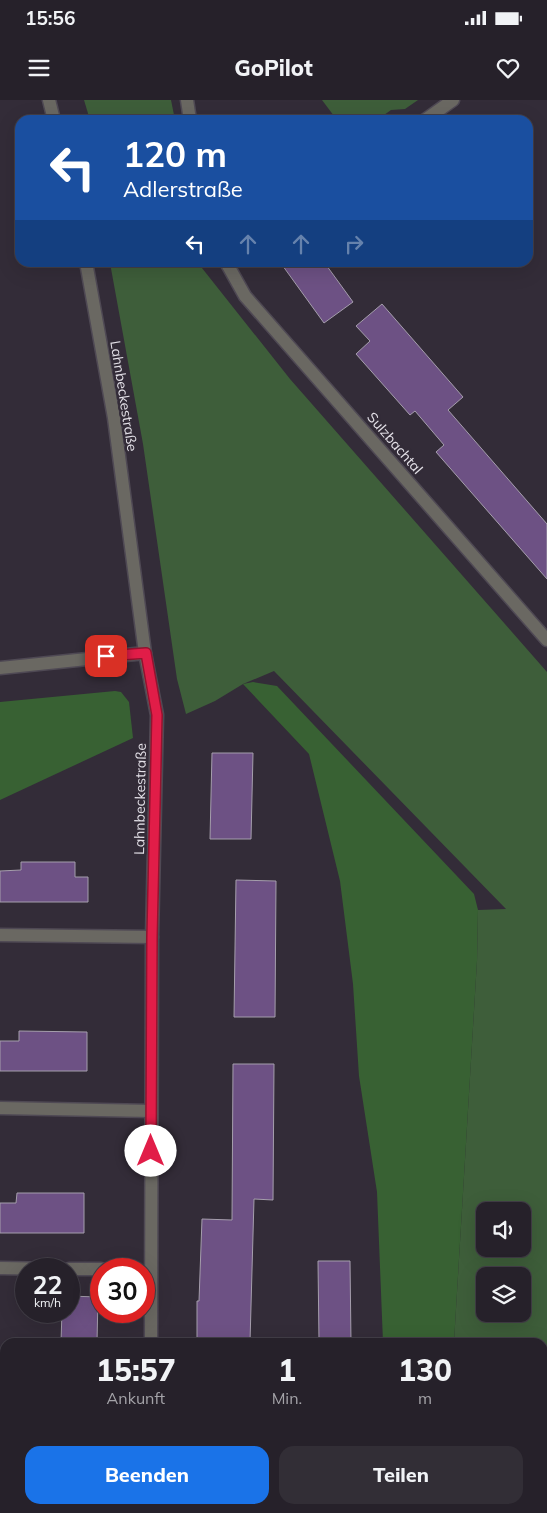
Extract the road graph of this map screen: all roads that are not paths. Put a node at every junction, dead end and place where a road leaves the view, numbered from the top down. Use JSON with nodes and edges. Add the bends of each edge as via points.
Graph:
{"nodes":[{"id":1,"x":48,"y":100,"type":"edge"},
{"id":2,"x":187,"y":100,"type":"edge"},
{"id":3,"x":453,"y":100,"type":"edge"},
{"id":4,"x":52,"y":115,"type":"edge"},
{"id":5,"x":189,"y":115,"type":"edge"},
{"id":6,"x":432,"y":115,"type":"edge"},
{"id":7,"x":87,"y":267,"type":"edge"},
{"id":8,"x":229,"y":267,"type":"edge"},
{"id":9,"x":547,"y":640,"type":"edge"},
{"id":10,"x":146,"y":653,"type":"junction"},
{"id":11,"x":0,"y":668,"type":"edge"},
{"id":12,"x":0,"y":935,"type":"edge"},
{"id":13,"x":152,"y":937,"type":"junction"},
{"id":14,"x":0,"y":1108,"type":"edge"},
{"id":15,"x":151,"y":1111,"type":"junction"},
{"id":16,"x":148,"y":1258,"type":"edge"},
{"id":17,"x":0,"y":1268,"type":"edge"},
{"id":18,"x":15,"y":1268,"type":"edge"},
{"id":19,"x":150,"y":1323,"type":"edge"},
{"id":20,"x":151,"y":1338,"type":"edge"}],
"edges":[{"from":1,"to":4,"type":"street"},
{"from":2,"to":5,"type":"street"},
{"from":3,"to":6,"type":"street"},
{"from":7,"to":10,"type":"street","name":"Lahnbeckestraße","via":[[114,418]]},
{"from":8,"to":9,"type":"street","name":"Sulzbachtal","via":[[245,296]]},
{"from":10,"to":11,"type":"street"},
{"from":10,"to":13,"type":"street","name":"Lahnbeckestraße","via":[[157,715]]},
{"from":12,"to":13,"type":"street"},
{"from":13,"to":15,"type":"street","name":"Lahnbeckestraße"},
{"from":14,"to":15,"type":"street"},
{"from":15,"to":16,"type":"street","name":"Lahnbeckestraße"},
{"from":17,"to":18,"type":"street"},
{"from":19,"to":20,"type":"street","name":"Lahnbeckestraße"}]}
